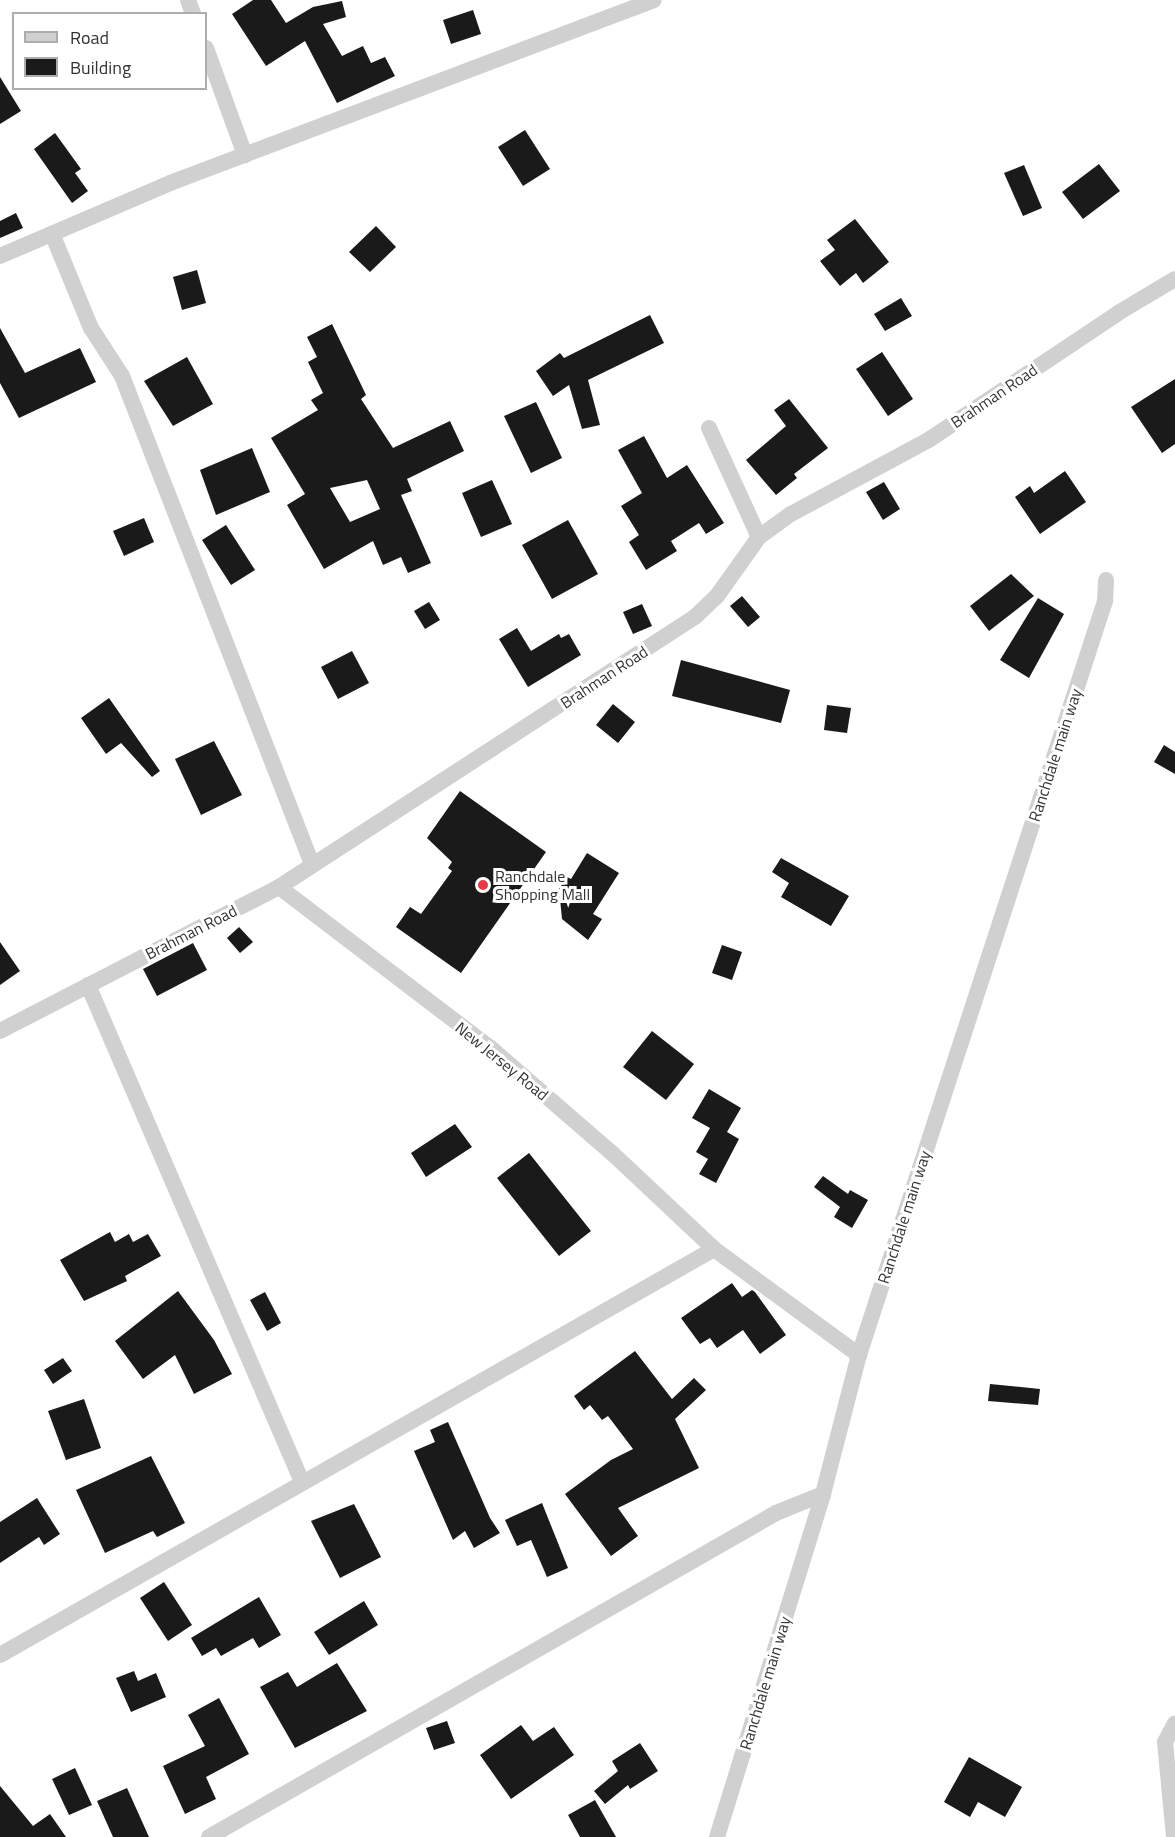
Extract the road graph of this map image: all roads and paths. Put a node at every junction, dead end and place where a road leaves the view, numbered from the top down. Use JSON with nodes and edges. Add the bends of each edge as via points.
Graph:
{"nodes":[{"id":1,"x":654,"y":0,"type":"edge"},
{"id":2,"x":207,"y":51,"type":"edge"},
{"id":3,"x":245,"y":155,"type":"junction"},
{"id":4,"x":53,"y":236,"type":"junction"},
{"id":5,"x":0,"y":256,"type":"edge"},
{"id":6,"x":1175,"y":279,"type":"edge"},
{"id":7,"x":709,"y":428,"type":"dead end"},
{"id":8,"x":759,"y":537,"type":"junction"},
{"id":9,"x":1106,"y":580,"type":"dead end"},
{"id":10,"x":312,"y":864,"type":"junction"},
{"id":11,"x":279,"y":888,"type":"junction"},
{"id":12,"x":87,"y":985,"type":"junction"},
{"id":13,"x":0,"y":1031,"type":"edge"},
{"id":14,"x":714,"y":1249,"type":"junction"},
{"id":15,"x":859,"y":1355,"type":"junction"},
{"id":16,"x":302,"y":1482,"type":"junction"},
{"id":17,"x":823,"y":1494,"type":"junction"},
{"id":18,"x":0,"y":1655,"type":"edge"},
{"id":19,"x":1175,"y":1723,"type":"edge"},
{"id":20,"x":208,"y":1837,"type":"edge"},
{"id":21,"x":717,"y":1837,"type":"edge"},
{"id":22,"x":1174,"y":1837,"type":"edge"}],
"edges":[{"from":1,"to":3,"type":"street"},
{"from":2,"to":3,"type":"street"},
{"from":3,"to":4,"type":"street","via":[[170,183]]},
{"from":4,"to":5,"type":"street"},
{"from":4,"to":10,"type":"street","via":[[91,328],[122,376]]},
{"from":6,"to":8,"type":"street","name":"Brahman Road","via":[[1118,312],[930,439],[791,514]]},
{"from":7,"to":8,"type":"street"},
{"from":8,"to":10,"type":"street","name":"Brahman Road","via":[[717,596],[695,617]]},
{"from":9,"to":15,"type":"street","name":"Ranchdale main way","via":[[1105,601]]},
{"from":10,"to":11,"type":"street","name":"Brahman Road"},
{"from":11,"to":12,"type":"street","name":"Brahman Road"},
{"from":11,"to":14,"type":"street","name":"New Jersey Road","via":[[494,1052],[614,1154]]},
{"from":12,"to":13,"type":"street","name":"Brahman Road"},
{"from":12,"to":16,"type":"street"},
{"from":14,"to":15,"type":"street","name":"New Jersey Road"},
{"from":14,"to":16,"type":"street"},
{"from":15,"to":17,"type":"street","name":"Ranchdale main way"},
{"from":16,"to":18,"type":"street"},
{"from":17,"to":20,"type":"street","via":[[776,1513]]},
{"from":17,"to":21,"type":"street","name":"Ranchdale main way"},
{"from":19,"to":22,"type":"street","via":[[1165,1742]]}]}
